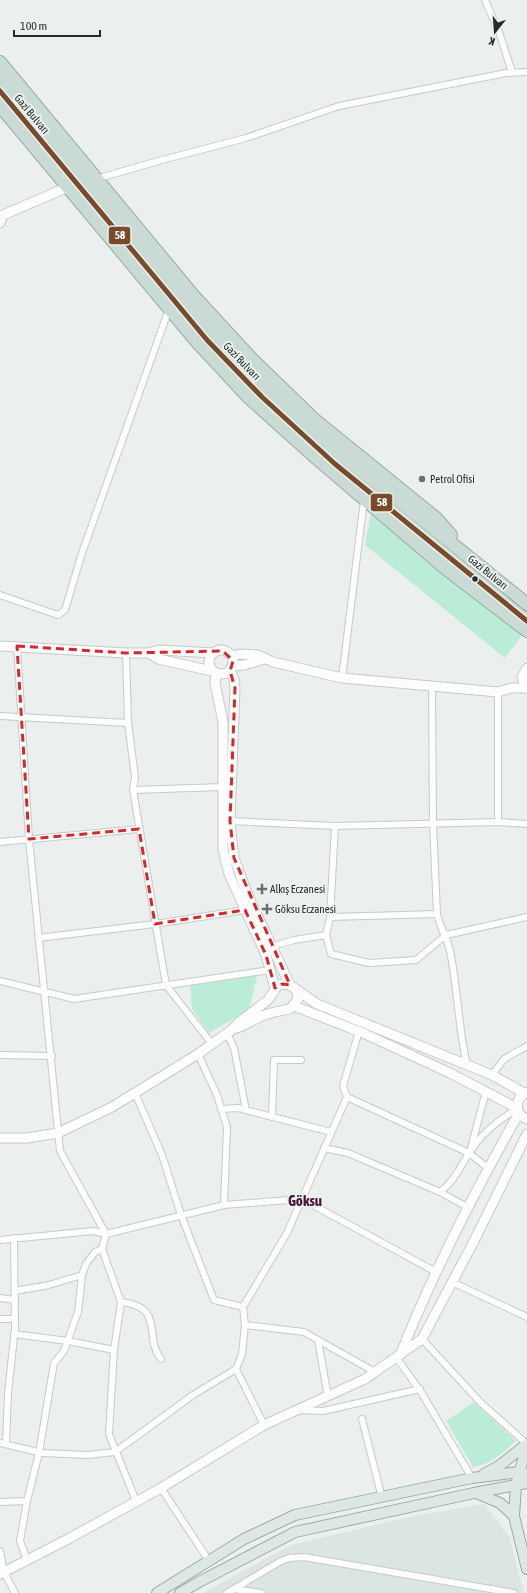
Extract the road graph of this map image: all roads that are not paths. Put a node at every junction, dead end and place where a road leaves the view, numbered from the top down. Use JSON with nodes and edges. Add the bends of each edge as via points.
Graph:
{"nodes":[{"id":1,"x":485,"y":0,"type":"edge"},
{"id":2,"x":0,"y":62,"type":"edge"},
{"id":3,"x":512,"y":72,"type":"junction"},
{"id":4,"x":527,"y":72,"type":"edge"},
{"id":5,"x":0,"y":75,"type":"edge"},
{"id":6,"x":0,"y":91,"type":"edge"},
{"id":7,"x":0,"y":106,"type":"edge"},
{"id":8,"x":94,"y":181,"type":"junction"},
{"id":9,"x":68,"y":187,"type":"junction"},
{"id":10,"x":0,"y":223,"type":"edge"},
{"id":11,"x":169,"y":309,"type":"junction"},
{"id":12,"x":364,"y":500,"type":"junction"},
{"id":13,"x":0,"y":595,"type":"edge"},
{"id":14,"x":527,"y":604,"type":"edge"},
{"id":15,"x":527,"y":621,"type":"edge"},
{"id":16,"x":527,"y":631,"type":"edge"},
{"id":17,"x":0,"y":646,"type":"edge"},
{"id":18,"x":17,"y":646,"type":"junction"},
{"id":19,"x":126,"y":653,"type":"junction"},
{"id":20,"x":149,"y":653,"type":"junction"},
{"id":21,"x":214,"y":653,"type":"junction"},
{"id":22,"x":232,"y":656,"type":"junction"},
{"id":23,"x":265,"y":659,"type":"junction"},
{"id":24,"x":231,"y":668,"type":"junction"},
{"id":25,"x":525,"y":671,"type":"edge"},
{"id":26,"x":214,"y":672,"type":"junction"},
{"id":27,"x":342,"y":678,"type":"junction"},
{"id":28,"x":432,"y":686,"type":"junction"},
{"id":29,"x":511,"y":688,"type":"junction"},
{"id":30,"x":527,"y":688,"type":"edge"},
{"id":31,"x":498,"y":692,"type":"junction"},
{"id":32,"x":0,"y":716,"type":"edge"},
{"id":33,"x":20,"y":717,"type":"junction"},
{"id":34,"x":128,"y":723,"type":"junction"},
{"id":35,"x":222,"y":787,"type":"junction"},
{"id":36,"x":133,"y":790,"type":"junction"},
{"id":37,"x":230,"y":821,"type":"junction"},
{"id":38,"x":498,"y":822,"type":"junction"},
{"id":39,"x":433,"y":823,"type":"junction"},
{"id":40,"x":527,"y":824,"type":"edge"},
{"id":41,"x":335,"y":826,"type":"junction"},
{"id":42,"x":139,"y":830,"type":"junction"},
{"id":43,"x":28,"y":839,"type":"junction"},
{"id":44,"x":0,"y":842,"type":"edge"},
{"id":45,"x":245,"y":910,"type":"junction"},
{"id":46,"x":437,"y":914,"type":"junction"},
{"id":47,"x":330,"y":917,"type":"junction"},
{"id":48,"x":527,"y":917,"type":"edge"},
{"id":49,"x":155,"y":924,"type":"junction"},
{"id":50,"x":446,"y":934,"type":"junction"},
{"id":51,"x":326,"y":936,"type":"junction"},
{"id":52,"x":38,"y":938,"type":"junction"},
{"id":53,"x":273,"y":946,"type":"junction"},
{"id":54,"x":270,"y":970,"type":"junction"},
{"id":55,"x":0,"y":981,"type":"edge"},
{"id":56,"x":166,"y":985,"type":"junction"},
{"id":57,"x":294,"y":988,"type":"junction"},
{"id":58,"x":43,"y":992,"type":"junction"},
{"id":59,"x":273,"y":992,"type":"junction"},
{"id":60,"x":294,"y":1006,"type":"junction"},
{"id":61,"x":281,"y":1009,"type":"junction"},
{"id":62,"x":230,"y":1031,"type":"junction"},
{"id":63,"x":359,"y":1031,"type":"junction"},
{"id":64,"x":212,"y":1044,"type":"junction"},
{"id":65,"x":527,"y":1046,"type":"edge"},
{"id":66,"x":198,"y":1054,"type":"junction"},
{"id":67,"x":0,"y":1055,"type":"edge"},
{"id":68,"x":52,"y":1056,"type":"junction"},
{"id":69,"x":301,"y":1060,"type":"dead end"},
{"id":70,"x":467,"y":1065,"type":"junction"},
{"id":71,"x":492,"y":1076,"type":"junction"},
{"id":72,"x":486,"y":1091,"type":"junction"},
{"id":73,"x":526,"y":1092,"type":"edge"},
{"id":74,"x":135,"y":1093,"type":"junction"},
{"id":75,"x":347,"y":1097,"type":"junction"},
{"id":76,"x":221,"y":1109,"type":"junction"},
{"id":77,"x":246,"y":1110,"type":"junction"},
{"id":78,"x":517,"y":1110,"type":"junction"},
{"id":79,"x":272,"y":1118,"type":"junction"},
{"id":80,"x":527,"y":1119,"type":"edge"},
{"id":81,"x":331,"y":1132,"type":"junction"},
{"id":82,"x":58,"y":1133,"type":"junction"},
{"id":83,"x":527,"y":1134,"type":"edge"},
{"id":84,"x":0,"y":1138,"type":"edge"},
{"id":85,"x":324,"y":1148,"type":"junction"},
{"id":86,"x":470,"y":1151,"type":"junction"},
{"id":87,"x":488,"y":1168,"type":"junction"},
{"id":88,"x":440,"y":1192,"type":"junction"},
{"id":89,"x":302,"y":1199,"type":"junction"},
{"id":90,"x":224,"y":1205,"type":"junction"},
{"id":91,"x":467,"y":1207,"type":"junction"},
{"id":92,"x":181,"y":1215,"type":"junction"},
{"id":93,"x":106,"y":1234,"type":"junction"},
{"id":94,"x":14,"y":1238,"type":"junction"},
{"id":95,"x":0,"y":1240,"type":"edge"},
{"id":96,"x":102,"y":1249,"type":"junction"},
{"id":97,"x":436,"y":1272,"type":"junction"},
{"id":98,"x":82,"y":1275,"type":"junction"},
{"id":99,"x":452,"y":1282,"type":"junction"},
{"id":100,"x":15,"y":1291,"type":"junction"},
{"id":101,"x":0,"y":1298,"type":"edge"},
{"id":102,"x":15,"y":1300,"type":"junction"},
{"id":103,"x":121,"y":1302,"type":"junction"},
{"id":104,"x":243,"y":1307,"type":"junction"},
{"id":105,"x":527,"y":1317,"type":"edge"},
{"id":106,"x":0,"y":1319,"type":"edge"},
{"id":107,"x":15,"y":1319,"type":"junction"},
{"id":108,"x":244,"y":1325,"type":"junction"},
{"id":109,"x":14,"y":1334,"type":"junction"},
{"id":110,"x":422,"y":1339,"type":"junction"},
{"id":111,"x":318,"y":1340,"type":"junction"},
{"id":112,"x":68,"y":1341,"type":"junction"},
{"id":113,"x":114,"y":1350,"type":"junction"},
{"id":114,"x":398,"y":1355,"type":"junction"},
{"id":115,"x":161,"y":1359,"type":"dead end"},
{"id":116,"x":236,"y":1369,"type":"junction"},
{"id":117,"x":375,"y":1372,"type":"junction"},
{"id":118,"x":420,"y":1389,"type":"junction"},
{"id":119,"x":0,"y":1393,"type":"edge"},
{"id":120,"x":8,"y":1393,"type":"junction"},
{"id":121,"x":328,"y":1397,"type":"junction"},
{"id":122,"x":298,"y":1410,"type":"junction"},
{"id":123,"x":362,"y":1419,"type":"dead end"},
{"id":124,"x":264,"y":1425,"type":"junction"},
{"id":125,"x":3,"y":1444,"type":"edge"},
{"id":126,"x":527,"y":1444,"type":"edge"},
{"id":127,"x":115,"y":1452,"type":"junction"},
{"id":128,"x":39,"y":1453,"type":"junction"},
{"id":129,"x":523,"y":1473,"type":"edge"},
{"id":130,"x":475,"y":1477,"type":"junction"},
{"id":131,"x":527,"y":1483,"type":"edge"},
{"id":132,"x":516,"y":1485,"type":"junction"},
{"id":133,"x":161,"y":1488,"type":"junction"},
{"id":134,"x":474,"y":1493,"type":"junction"},
{"id":135,"x":382,"y":1498,"type":"junction"},
{"id":136,"x":27,"y":1500,"type":"junction"},
{"id":137,"x":136,"y":1501,"type":"junction"},
{"id":138,"x":0,"y":1502,"type":"edge"},
{"id":139,"x":514,"y":1516,"type":"junction"},
{"id":140,"x":0,"y":1551,"type":"edge"},
{"id":141,"x":27,"y":1560,"type":"junction"},
{"id":142,"x":209,"y":1562,"type":"junction"},
{"id":143,"x":527,"y":1569,"type":"edge"},
{"id":144,"x":2,"y":1573,"type":"edge"},
{"id":145,"x":234,"y":1589,"type":"junction"},
{"id":146,"x":15,"y":1593,"type":"edge"},
{"id":147,"x":157,"y":1593,"type":"edge"},
{"id":148,"x":180,"y":1593,"type":"edge"},
{"id":149,"x":227,"y":1593,"type":"edge"},
{"id":150,"x":261,"y":1593,"type":"edge"},
{"id":151,"x":514,"y":1593,"type":"edge"}],
"edges":[{"from":1,"to":3,"type":"street"},
{"from":2,"to":8,"type":"highway"},
{"from":3,"to":4,"type":"street"},
{"from":3,"to":8,"type":"street","via":[[339,106],[246,138]]},
{"from":5,"to":8,"type":"highway","name":"Gazi Bulvarı"},
{"from":6,"to":15,"type":"highway","name":"Gazi Bulvarı","via":[[207,340],[262,397],[335,464]]},
{"from":7,"to":9,"type":"highway"},
{"from":8,"to":14,"type":"highway","name":"Gazi Bulvarı","via":[[252,358],[315,420],[436,518],[470,558]]},
{"from":9,"to":10,"type":"street","via":[[3,215]]},
{"from":9,"to":11,"type":"highway"},
{"from":11,"to":12,"type":"highway","via":[[247,396]]},
{"from":11,"to":13,"type":"street","via":[[85,545],[65,610],[58,615]]},
{"from":12,"to":16,"type":"highway","via":[[446,569]]},
{"from":12,"to":27,"type":"street"},
{"from":17,"to":18,"type":"street"},
{"from":18,"to":19,"type":"street"},
{"from":18,"to":33,"type":"street"},
{"from":19,"to":20,"type":"street"},
{"from":19,"to":34,"type":"street"},
{"from":20,"to":21,"type":"street","via":[[159,650]]},
{"from":20,"to":26,"type":"street","via":[[158,659]]},
{"from":21,"to":22,"type":"street","via":[[224,650]]},
{"from":21,"to":26,"type":"street","via":[[209,661]]},
{"from":22,"to":23,"type":"street","via":[[258,655]]},
{"from":22,"to":24,"type":"street"},
{"from":23,"to":24,"type":"street"},
{"from":23,"to":27,"type":"street"},
{"from":24,"to":26,"type":"street","via":[[221,675]]},
{"from":24,"to":37,"type":"street","via":[[235,688]]},
{"from":25,"to":29,"type":"street","via":[[517,684]]},
{"from":25,"to":30,"type":"street","via":[[522,681]]},
{"from":26,"to":35,"type":"street","via":[[223,722]]},
{"from":27,"to":28,"type":"street"},
{"from":28,"to":31,"type":"street"},
{"from":28,"to":39,"type":"street"},
{"from":29,"to":30,"type":"street"},
{"from":29,"to":31,"type":"street"},
{"from":31,"to":38,"type":"street"},
{"from":32,"to":33,"type":"street"},
{"from":33,"to":34,"type":"street"},
{"from":33,"to":43,"type":"street"},
{"from":34,"to":36,"type":"street","via":[[135,777]]},
{"from":35,"to":36,"type":"street"},
{"from":35,"to":45,"type":"street","via":[[222,850],[229,874]]},
{"from":36,"to":42,"type":"street"},
{"from":37,"to":41,"type":"street"},
{"from":37,"to":53,"type":"street","via":[[234,858],[238,870]]},
{"from":38,"to":39,"type":"street"},
{"from":38,"to":40,"type":"street"},
{"from":39,"to":41,"type":"street"},
{"from":39,"to":46,"type":"street"},
{"from":41,"to":47,"type":"street"},
{"from":42,"to":43,"type":"street"},
{"from":42,"to":49,"type":"street"},
{"from":43,"to":44,"type":"street"},
{"from":43,"to":52,"type":"street"},
{"from":45,"to":49,"type":"street"},
{"from":45,"to":54,"type":"street","via":[[266,955]]},
{"from":46,"to":47,"type":"street"},
{"from":46,"to":50,"type":"street","via":[[440,927]]},
{"from":47,"to":51,"type":"street"},
{"from":48,"to":50,"type":"street"},
{"from":49,"to":52,"type":"street"},
{"from":49,"to":56,"type":"street"},
{"from":50,"to":51,"type":"street","via":[[416,960],[369,963],[331,954]]},
{"from":50,"to":70,"type":"street"},
{"from":51,"to":53,"type":"street","via":[[294,940]]},
{"from":52,"to":58,"type":"street"},
{"from":53,"to":57,"type":"street"},
{"from":54,"to":56,"type":"street"},
{"from":54,"to":59,"type":"street"},
{"from":55,"to":58,"type":"street"},
{"from":56,"to":58,"type":"street","via":[[74,999]]},
{"from":56,"to":64,"type":"street"},
{"from":57,"to":59,"type":"street","via":[[282,984]]},
{"from":57,"to":60,"type":"street","via":[[298,999]]},
{"from":57,"to":70,"type":"street","via":[[317,1004]]},
{"from":58,"to":68,"type":"street"},
{"from":59,"to":61,"type":"street","via":[[274,1004]]},
{"from":59,"to":62,"type":"street"},
{"from":60,"to":61,"type":"street"},
{"from":60,"to":63,"type":"street"},
{"from":61,"to":62,"type":"street"},
{"from":62,"to":64,"type":"street"},
{"from":62,"to":77,"type":"street"},
{"from":63,"to":72,"type":"street"},
{"from":63,"to":75,"type":"street","via":[[343,1086]]},
{"from":64,"to":66,"type":"street"},
{"from":65,"to":71,"type":"street","via":[[504,1059]]},
{"from":66,"to":74,"type":"street"},
{"from":66,"to":76,"type":"street"},
{"from":67,"to":68,"type":"street"},
{"from":68,"to":82,"type":"street"},
{"from":69,"to":79,"type":"street","via":[[274,1060]]},
{"from":70,"to":71,"type":"street"},
{"from":71,"to":73,"type":"street"},
{"from":72,"to":78,"type":"street"},
{"from":72,"to":86,"type":"street"},
{"from":73,"to":78,"type":"street","via":[[517,1102]]},
{"from":74,"to":82,"type":"street"},
{"from":74,"to":92,"type":"street","via":[[162,1155]]},
{"from":75,"to":81,"type":"street"},
{"from":75,"to":86,"type":"street"},
{"from":76,"to":77,"type":"street"},
{"from":76,"to":90,"type":"street","via":[[227,1128]]},
{"from":77,"to":79,"type":"street"},
{"from":78,"to":80,"type":"street"},
{"from":78,"to":86,"type":"street","via":[[496,1121]]},
{"from":78,"to":87,"type":"street"},
{"from":79,"to":81,"type":"street"},
{"from":81,"to":85,"type":"street"},
{"from":82,"to":84,"type":"street","via":[[28,1138]]},
{"from":82,"to":93,"type":"street","via":[[60,1151]]},
{"from":83,"to":99,"type":"street"},
{"from":85,"to":88,"type":"street","via":[[348,1153]]},
{"from":85,"to":89,"type":"street"},
{"from":86,"to":87,"type":"street"},
{"from":86,"to":88,"type":"street","via":[[450,1185]]},
{"from":87,"to":91,"type":"street"},
{"from":88,"to":91,"type":"street"},
{"from":89,"to":90,"type":"street"},
{"from":89,"to":97,"type":"street"},
{"from":89,"to":104,"type":"street","via":[[287,1233]]},
{"from":90,"to":92,"type":"street"},
{"from":91,"to":97,"type":"street"},
{"from":92,"to":93,"type":"street"},
{"from":92,"to":104,"type":"street","via":[[214,1300]]},
{"from":93,"to":94,"type":"street","via":[[93,1232]]},
{"from":93,"to":96,"type":"street"},
{"from":94,"to":95,"type":"street"},
{"from":94,"to":100,"type":"street"},
{"from":96,"to":98,"type":"street","via":[[95,1252]]},
{"from":96,"to":103,"type":"street"},
{"from":97,"to":114,"type":"street"},
{"from":98,"to":100,"type":"street","via":[[49,1285]]},
{"from":98,"to":112,"type":"street","via":[[78,1312]]},
{"from":99,"to":105,"type":"street"},
{"from":99,"to":110,"type":"street"},
{"from":100,"to":102,"type":"street"},
{"from":101,"to":102,"type":"street"},
{"from":102,"to":107,"type":"street"},
{"from":103,"to":113,"type":"street"},
{"from":103,"to":115,"type":"street","via":[[141,1307],[151,1320],[157,1354]]},
{"from":104,"to":108,"type":"street"},
{"from":106,"to":107,"type":"street"},
{"from":107,"to":109,"type":"street"},
{"from":108,"to":111,"type":"street","via":[[304,1332]]},
{"from":108,"to":116,"type":"street","via":[[242,1354]]},
{"from":109,"to":112,"type":"street"},
{"from":109,"to":120,"type":"street"},
{"from":110,"to":114,"type":"street"},
{"from":110,"to":126,"type":"street","via":[[480,1402]]},
{"from":111,"to":117,"type":"street"},
{"from":111,"to":121,"type":"street"},
{"from":112,"to":113,"type":"street"},
{"from":112,"to":128,"type":"street","via":[[54,1363]]},
{"from":113,"to":127,"type":"street","via":[[109,1434]]},
{"from":114,"to":117,"type":"street"},
{"from":114,"to":118,"type":"street"},
{"from":116,"to":124,"type":"street"},
{"from":116,"to":127,"type":"street","via":[[193,1396]]},
{"from":117,"to":121,"type":"street"},
{"from":118,"to":122,"type":"street","via":[[322,1411]]},
{"from":118,"to":130,"type":"street"},
{"from":119,"to":120,"type":"street"},
{"from":120,"to":125,"type":"street"},
{"from":121,"to":122,"type":"street"},
{"from":122,"to":124,"type":"street"},
{"from":123,"to":135,"type":"street"},
{"from":124,"to":133,"type":"street"},
{"from":125,"to":128,"type":"street"},
{"from":126,"to":129,"type":"main road"},
{"from":126,"to":130,"type":"main road","via":[[499,1466]]},
{"from":127,"to":128,"type":"street","via":[[88,1455]]},
{"from":127,"to":137,"type":"street"},
{"from":128,"to":136,"type":"street"},
{"from":129,"to":130,"type":"main road"},
{"from":129,"to":132,"type":"main road"},
{"from":130,"to":135,"type":"main road"},
{"from":131,"to":132,"type":"main road"},
{"from":132,"to":134,"type":"main road"},
{"from":132,"to":139,"type":"main road"},
{"from":133,"to":137,"type":"street"},
{"from":133,"to":142,"type":"street"},
{"from":134,"to":139,"type":"main road","via":[[500,1503]]},
{"from":134,"to":148,"type":"main road","via":[[295,1532]]},
{"from":135,"to":142,"type":"main road","via":[[295,1515],[244,1539]]},
{"from":136,"to":138,"type":"street"},
{"from":136,"to":141,"type":"street","via":[[20,1537]]},
{"from":137,"to":141,"type":"street"},
{"from":139,"to":143,"type":"main road"},
{"from":140,"to":144,"type":"street"},
{"from":141,"to":144,"type":"street"},
{"from":142,"to":147,"type":"main road"},
{"from":144,"to":146,"type":"street"},
{"from":145,"to":149,"type":"street"},
{"from":145,"to":150,"type":"street"},
{"from":145,"to":151,"type":"street","via":[[278,1562],[288,1558],[304,1557]]}]}
